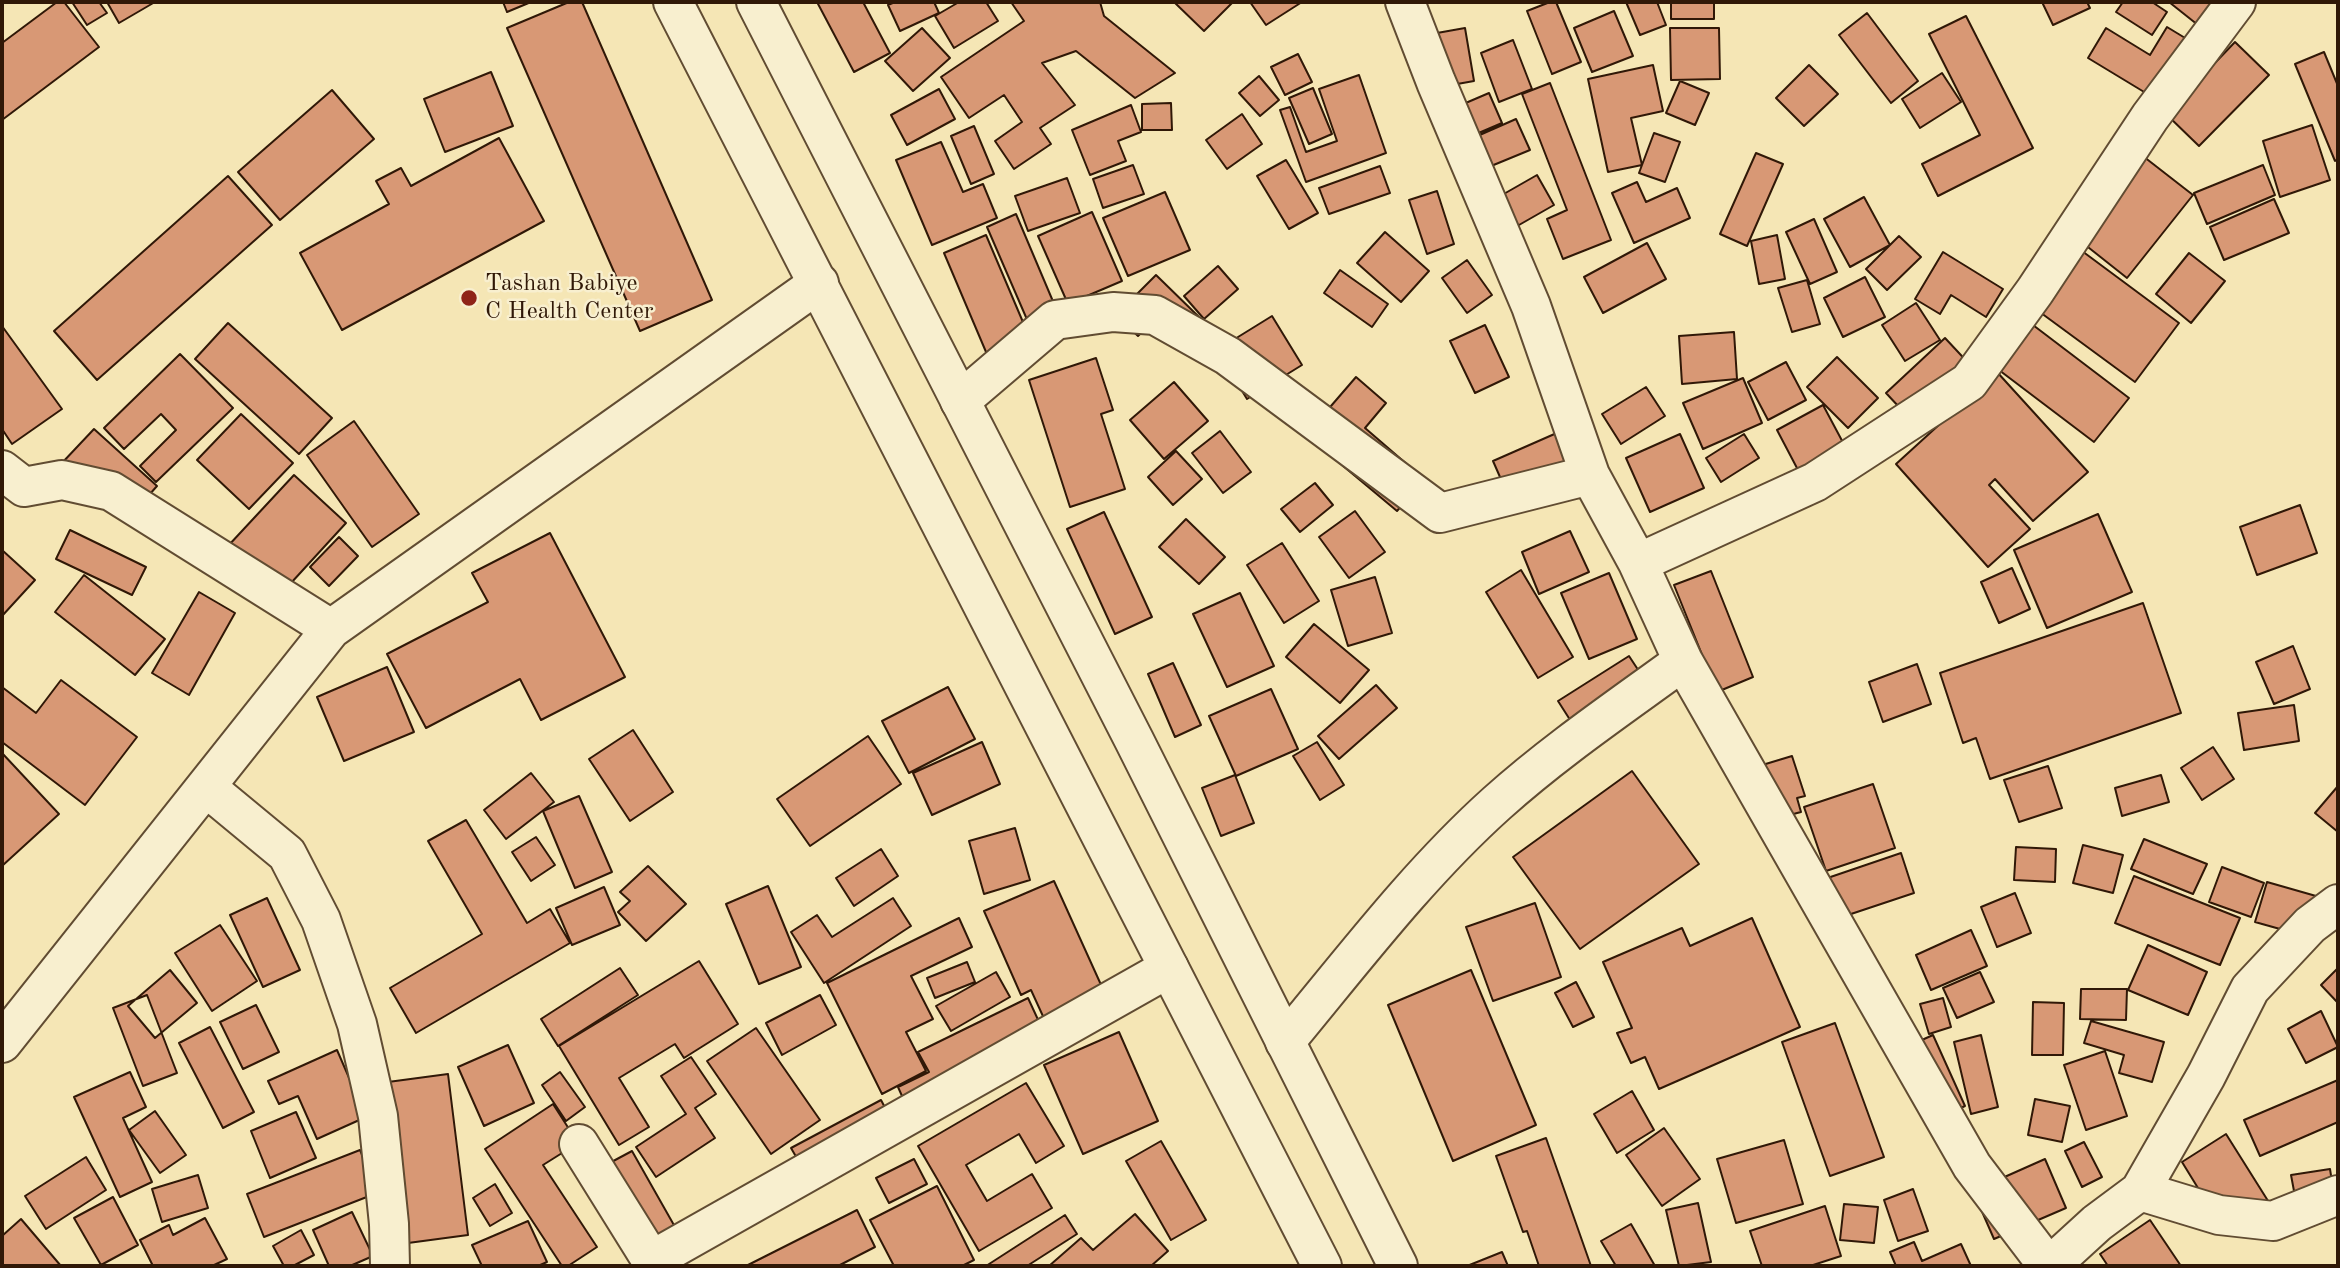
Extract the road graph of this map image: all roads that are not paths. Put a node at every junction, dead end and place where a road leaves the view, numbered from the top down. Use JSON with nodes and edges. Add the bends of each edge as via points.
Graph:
{"nodes":[{"id":1,"x":673,"y":2,"type":"edge"},
{"id":2,"x":756,"y":2,"type":"edge"},
{"id":3,"x":1405,"y":2,"type":"edge"},
{"id":4,"x":2236,"y":2,"type":"edge"},
{"id":5,"x":819,"y":283,"type":"junction"},
{"id":6,"x":960,"y":401,"type":"junction"},
{"id":7,"x":2,"y":470,"type":"edge"},
{"id":8,"x":1591,"y":475,"type":"junction"},
{"id":9,"x":1638,"y":563,"type":"junction"},
{"id":10,"x":331,"y":629,"type":"junction"},
{"id":11,"x":1683,"y":662,"type":"junction"},
{"id":12,"x":206,"y":787,"type":"junction"},
{"id":13,"x":2338,"y":904,"type":"edge"},
{"id":14,"x":1169,"y":968,"type":"junction"},
{"id":15,"x":1285,"y":1042,"type":"junction"},
{"id":16,"x":2,"y":1043,"type":"edge"},
{"id":17,"x":579,"y":1144,"type":"dead end"},
{"id":18,"x":2140,"y":1191,"type":"junction"},
{"id":19,"x":2338,"y":1195,"type":"edge"},
{"id":20,"x":654,"y":1263,"type":"edge"},
{"id":21,"x":390,"y":1266,"type":"edge"},
{"id":22,"x":1322,"y":1266,"type":"edge"},
{"id":23,"x":1398,"y":1266,"type":"edge"},
{"id":24,"x":2049,"y":1266,"type":"edge"}],
"edges":[{"from":1,"to":5,"type":"street"},
{"from":2,"to":6,"type":"street"},
{"from":3,"to":8,"type":"street","via":[[1531,306]]},
{"from":4,"to":9,"type":"street","via":[[2150,117],[1969,382],[1815,482]]},
{"from":5,"to":10,"type":"street"},
{"from":5,"to":14,"type":"street"},
{"from":6,"to":8,"type":"street","via":[[1055,320],[1113,312],[1155,315],[1228,356],[1440,513]]},
{"from":6,"to":15,"type":"street"},
{"from":7,"to":10,"type":"street","via":[[24,487],[62,480],[111,491]]},
{"from":8,"to":9,"type":"street"},
{"from":9,"to":11,"type":"street"},
{"from":10,"to":12,"type":"street"},
{"from":11,"to":15,"type":"street","via":[[1558,751],[1495,805],[1406,895]]},
{"from":11,"to":24,"type":"street","via":[[1972,1166]]},
{"from":12,"to":16,"type":"street"},
{"from":12,"to":21,"type":"street","via":[[287,853],[321,919],[357,1024],[378,1116]]},
{"from":13,"to":18,"type":"street","via":[[2310,925],[2250,989]]},
{"from":14,"to":20,"type":"street"},
{"from":14,"to":22,"type":"street"},
{"from":15,"to":23,"type":"street"},
{"from":17,"to":20,"type":"street"},
{"from":18,"to":19,"type":"street","via":[[2219,1215],[2273,1221]]},
{"from":18,"to":24,"type":"street"}]}
